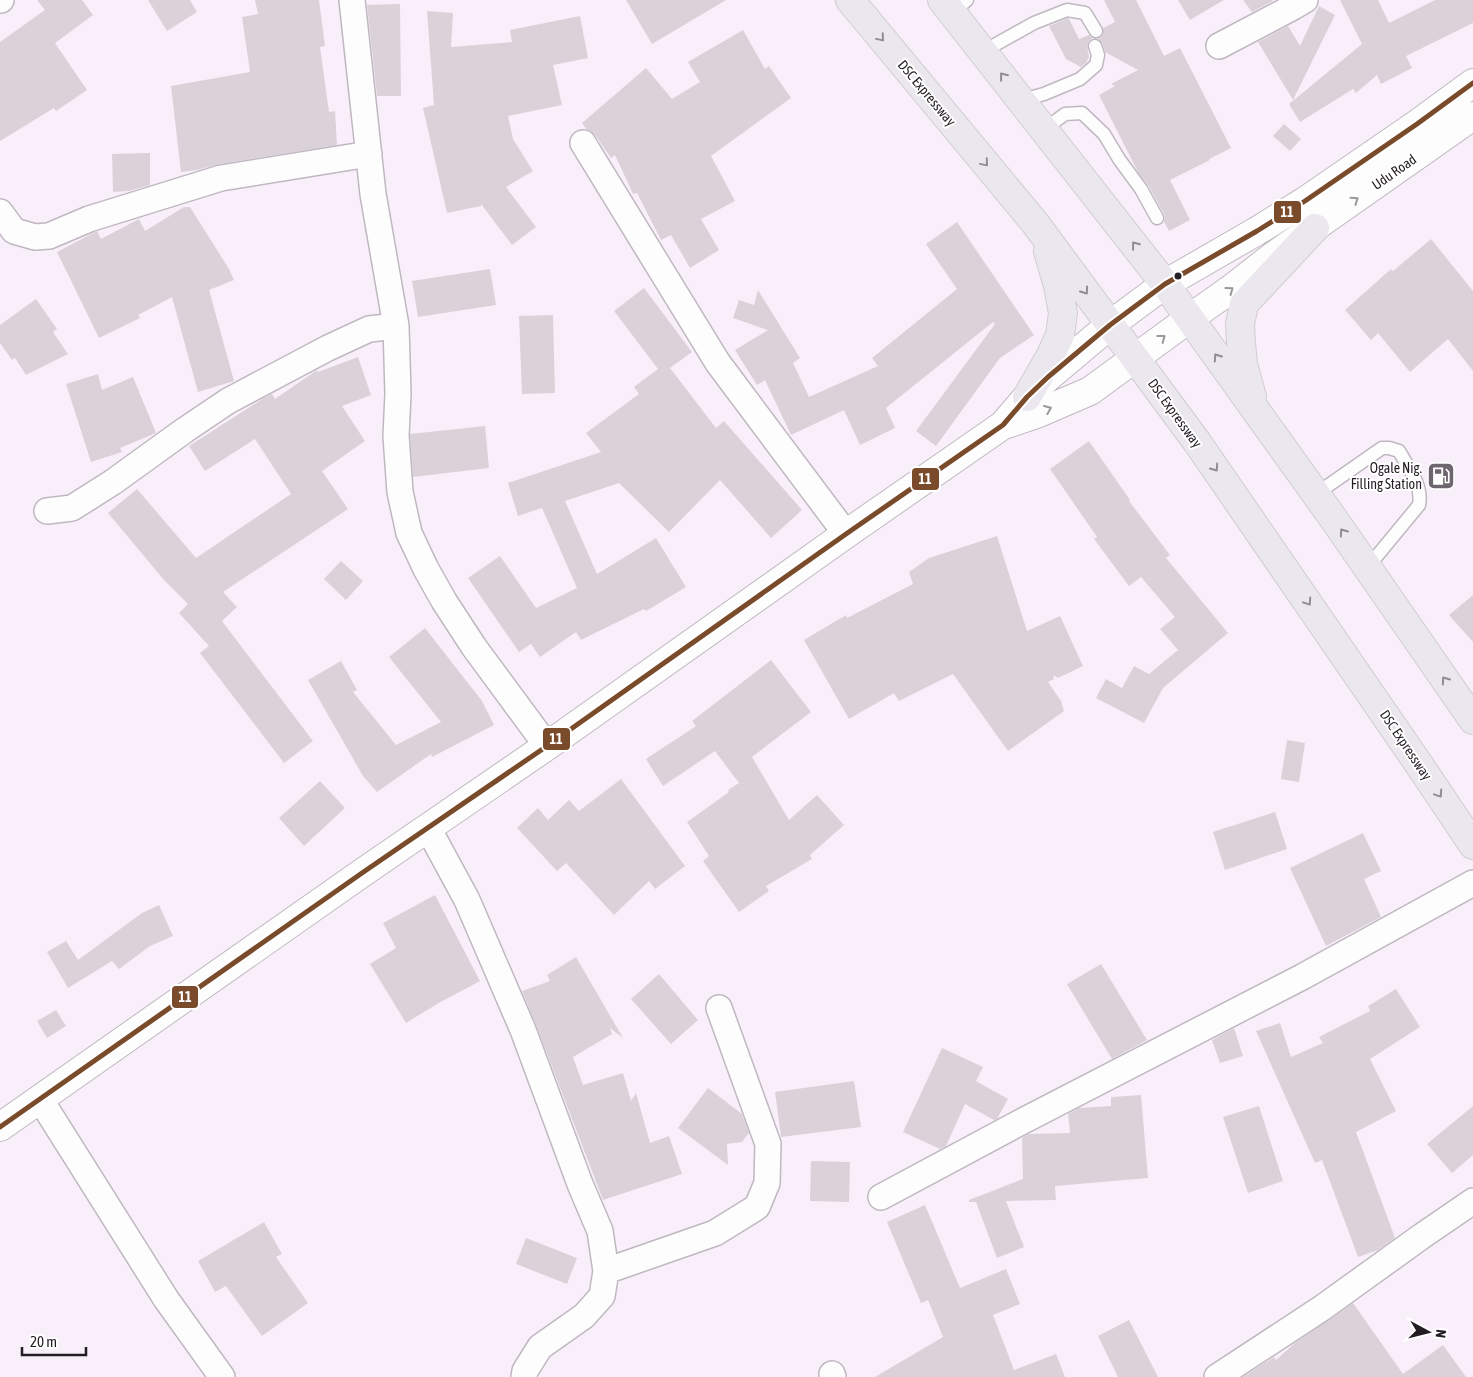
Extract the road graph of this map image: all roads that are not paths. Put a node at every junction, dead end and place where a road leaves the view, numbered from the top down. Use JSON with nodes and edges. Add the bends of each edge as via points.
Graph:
{"nodes":[{"id":1,"x":352,"y":0,"type":"edge"},
{"id":2,"x":850,"y":0,"type":"edge"},
{"id":3,"x":1305,"y":0,"type":"edge"},
{"id":4,"x":954,"y":4,"type":"edge"},
{"id":5,"x":1096,"y":31,"type":"dead end"},
{"id":6,"x":1095,"y":46,"type":"dead end"},
{"id":7,"x":1219,"y":46,"type":"dead end"},
{"id":8,"x":984,"y":52,"type":"junction"},
{"id":9,"x":1473,"y":83,"type":"edge"},
{"id":10,"x":1022,"y":100,"type":"junction"},
{"id":11,"x":1470,"y":124,"type":"edge"},
{"id":12,"x":1045,"y":129,"type":"junction"},
{"id":13,"x":583,"y":142,"type":"dead end"},
{"id":14,"x":369,"y":154,"type":"junction"},
{"id":15,"x":0,"y":212,"type":"edge"},
{"id":16,"x":1157,"y":218,"type":"dead end"},
{"id":17,"x":1035,"y":223,"type":"junction"},
{"id":18,"x":1315,"y":228,"type":"junction"},
{"id":19,"x":1165,"y":284,"type":"junction"},
{"id":20,"x":1190,"y":318,"type":"junction"},
{"id":21,"x":1110,"y":325,"type":"junction"},
{"id":22,"x":396,"y":326,"type":"junction"},
{"id":23,"x":1135,"y":358,"type":"junction"},
{"id":24,"x":1027,"y":397,"type":"junction"},
{"id":25,"x":1257,"y":413,"type":"junction"},
{"id":26,"x":1002,"y":425,"type":"junction"},
{"id":27,"x":1316,"y":494,"type":"junction"},
{"id":28,"x":47,"y":511,"type":"dead end"},
{"id":29,"x":846,"y":534,"type":"junction"},
{"id":30,"x":1368,"y":568,"type":"junction"},
{"id":31,"x":1473,"y":720,"type":"edge"},
{"id":32,"x":547,"y":746,"type":"junction"},
{"id":33,"x":428,"y":828,"type":"junction"},
{"id":34,"x":1473,"y":845,"type":"edge"},
{"id":35,"x":1473,"y":883,"type":"edge"},
{"id":36,"x":719,"y":1008,"type":"dead end"},
{"id":37,"x":40,"y":1100,"type":"junction"},
{"id":38,"x":0,"y":1127,"type":"edge"},
{"id":39,"x":881,"y":1197,"type":"dead end"},
{"id":40,"x":1473,"y":1201,"type":"edge"},
{"id":41,"x":606,"y":1271,"type":"junction"},
{"id":42,"x":222,"y":1377,"type":"edge"},
{"id":43,"x":524,"y":1377,"type":"edge"},
{"id":44,"x":1217,"y":1377,"type":"edge"}],
"edges":[{"from":1,"to":14,"type":"street"},
{"from":2,"to":17,"type":"main road","name":"DSC Expressway","one_way":true},
{"from":3,"to":7,"type":"street"},
{"from":4,"to":8,"type":"main road"},
{"from":5,"to":8,"type":"lane","via":[[1085,13],[1067,10],[1034,23]]},
{"from":6,"to":10,"type":"lane","via":[[1098,55],[1096,65],[1080,79]]},
{"from":10,"to":8,"type":"main road","one_way":true},
{"from":9,"to":19,"type":"main road","name":"Udu Road","via":[[1305,201]]},
{"from":10,"to":12,"type":"main road"},
{"from":18,"to":11,"type":"main road","name":"Udu Road","one_way":true},
{"from":12,"to":16,"type":"lane","via":[[1065,114],[1082,113],[1104,134]]},
{"from":19,"to":12,"type":"main road","one_way":true},
{"from":13,"to":29,"type":"street","via":[[718,363]]},
{"from":14,"to":15,"type":"street","via":[[221,178],[88,219],[49,236],[35,237],[14,231]]},
{"from":14,"to":22,"type":"street"},
{"from":17,"to":21,"type":"main road","name":"DSC Expressway","one_way":true},
{"from":17,"to":24,"type":"main road","via":[[1051,257],[1063,313],[1060,335]]},
{"from":20,"to":18,"type":"main road","name":"Udu Road","one_way":true},
{"from":18,"to":25,"type":"main road","via":[[1244,304],[1240,324],[1243,364]]},
{"from":19,"to":20,"type":"main road"},
{"from":19,"to":21,"type":"main road","name":"Udu Road"},
{"from":23,"to":20,"type":"main road","name":"Udu Road","one_way":true},
{"from":25,"to":20,"type":"main road","one_way":true},
{"from":21,"to":23,"type":"main road","name":"DSC Expressway"},
{"from":21,"to":24,"type":"main road","name":"Udu Road"},
{"from":22,"to":28,"type":"street","via":[[368,329],[286,370],[228,401],[72,508]]},
{"from":22,"to":32,"type":"street","via":[[396,436],[400,492],[409,533],[444,601]]},
{"from":26,"to":23,"type":"main road","name":"Udu Road","one_way":true,"via":[[1090,391]]},
{"from":23,"to":34,"type":"main road","name":"DSC Expressway","one_way":true,"via":[[1208,458]]},
{"from":24,"to":26,"type":"main road","name":"Udu Road"},
{"from":25,"to":27,"type":"main road"},
{"from":26,"to":29,"type":"main road"},
{"from":30,"to":27,"type":"main road","one_way":true},
{"from":27,"to":30,"type":"lane","via":[[1382,448],[1399,452],[1418,486],[1419,504]]},
{"from":29,"to":32,"type":"main road"},
{"from":31,"to":30,"type":"main road","one_way":true},
{"from":32,"to":33,"type":"main road"},
{"from":33,"to":37,"type":"main road"},
{"from":33,"to":41,"type":"street","via":[[466,900],[523,1030],[600,1231]]},
{"from":35,"to":39,"type":"street","via":[[1302,977]]},
{"from":36,"to":41,"type":"street","via":[[768,1144],[767,1183],[757,1207],[715,1233]]},
{"from":37,"to":38,"type":"main road"},
{"from":37,"to":42,"type":"street","via":[[166,1299]]},
{"from":40,"to":44,"type":"street","via":[[1322,1308]]},
{"from":41,"to":43,"type":"street","via":[[602,1296],[584,1316],[540,1347]]}]}
